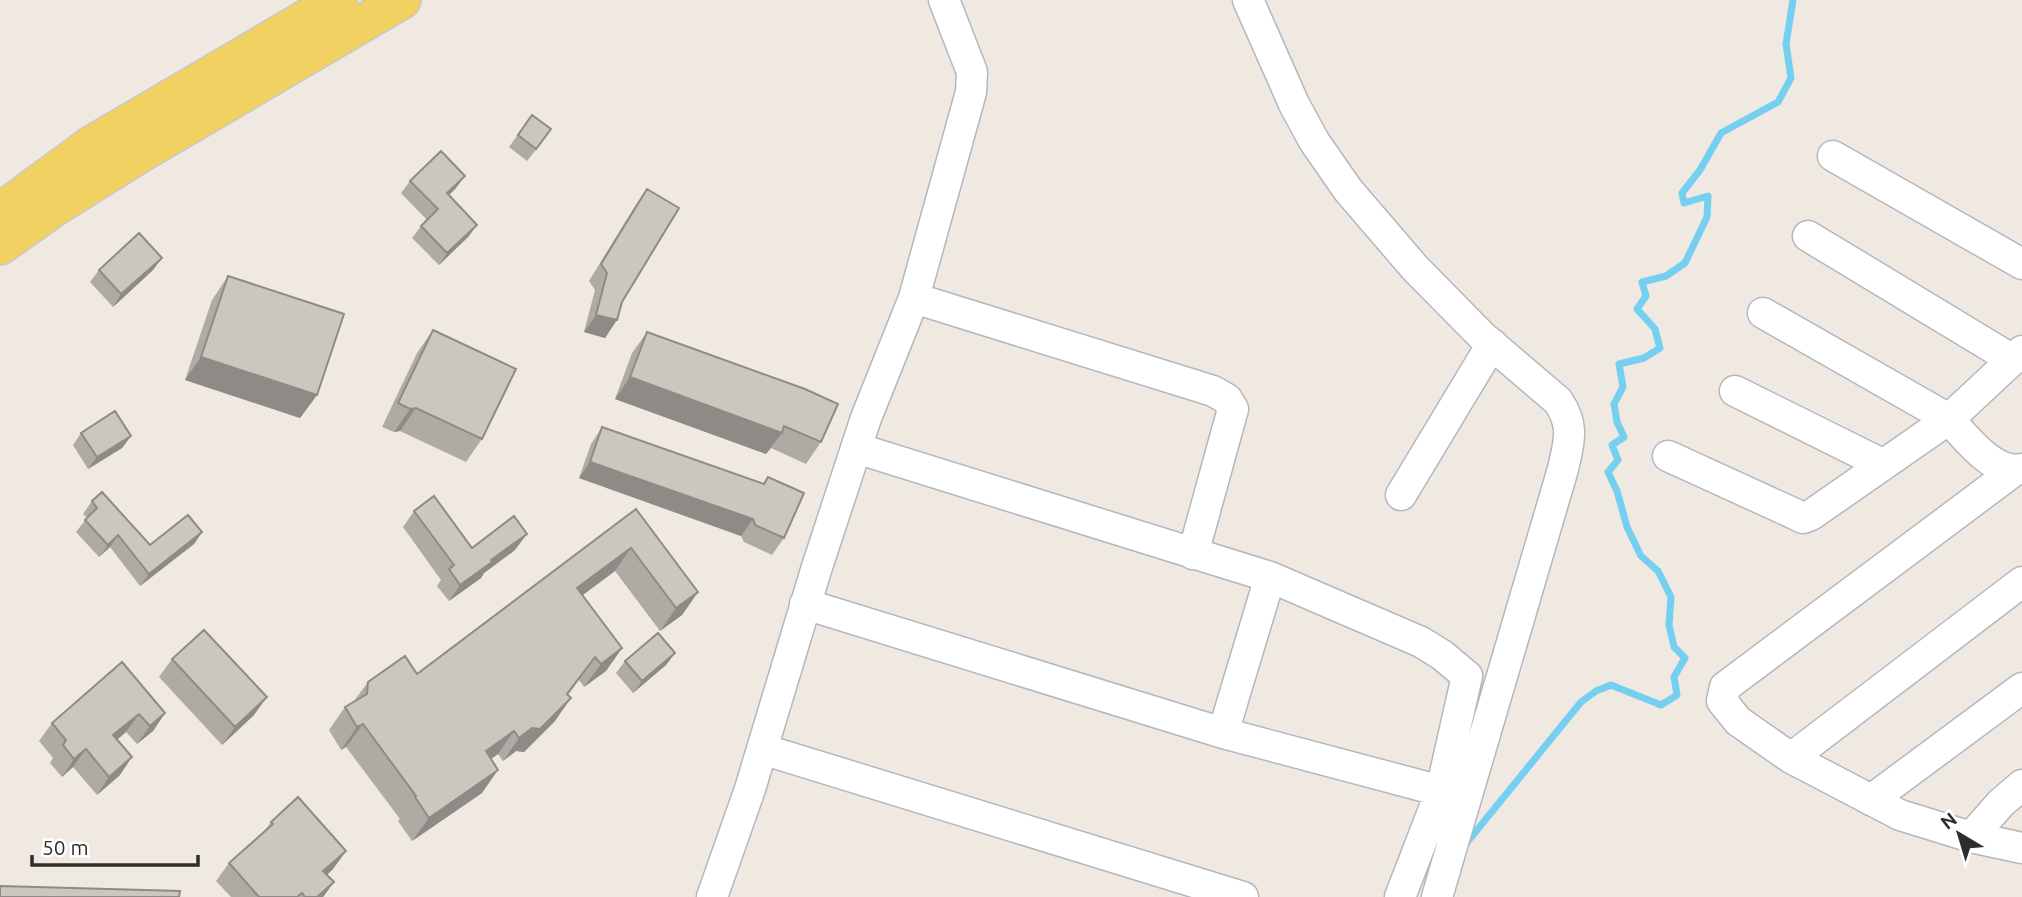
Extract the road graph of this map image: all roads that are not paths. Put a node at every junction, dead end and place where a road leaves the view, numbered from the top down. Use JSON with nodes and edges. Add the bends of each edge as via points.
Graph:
{"nodes":[{"id":1,"x":338,"y":0,"type":"edge"},
{"id":2,"x":402,"y":0,"type":"edge"},
{"id":3,"x":944,"y":0,"type":"edge"},
{"id":4,"x":1248,"y":0,"type":"edge"},
{"id":5,"x":1833,"y":156,"type":"dead end"},
{"id":6,"x":0,"y":212,"type":"edge"},
{"id":7,"x":1808,"y":236,"type":"dead end"},
{"id":8,"x":0,"y":246,"type":"edge"},
{"id":9,"x":2022,"y":264,"type":"edge"},
{"id":10,"x":914,"y":298,"type":"junction"},
{"id":11,"x":1763,"y":313,"type":"dead end"},
{"id":12,"x":1492,"y":344,"type":"junction"},
{"id":13,"x":2017,"y":355,"type":"edge"},
{"id":14,"x":1735,"y":391,"type":"dead end"},
{"id":15,"x":1949,"y":419,"type":"junction"},
{"id":16,"x":856,"y":448,"type":"junction"},
{"id":17,"x":1668,"y":456,"type":"dead end"},
{"id":18,"x":1882,"y":464,"type":"junction"},
{"id":19,"x":2018,"y":469,"type":"edge"},
{"id":20,"x":1401,"y":495,"type":"dead end"},
{"id":21,"x":1193,"y":554,"type":"junction"},
{"id":22,"x":1270,"y":577,"type":"junction"},
{"id":23,"x":2022,"y":582,"type":"edge"},
{"id":24,"x":806,"y":604,"type":"junction"},
{"id":25,"x":2022,"y":688,"type":"edge"},
{"id":26,"x":1223,"y":733,"type":"junction"},
{"id":27,"x":762,"y":749,"type":"junction"},
{"id":28,"x":1791,"y":758,"type":"junction"},
{"id":29,"x":2022,"y":785,"type":"edge"},
{"id":30,"x":1441,"y":792,"type":"junction"},
{"id":31,"x":1871,"y":800,"type":"junction"},
{"id":32,"x":1971,"y":837,"type":"junction"},
{"id":33,"x":2022,"y":848,"type":"edge"},
{"id":34,"x":717,"y":896,"type":"edge"},
{"id":35,"x":1243,"y":897,"type":"edge"},
{"id":36,"x":1400,"y":897,"type":"edge"},
{"id":37,"x":1437,"y":897,"type":"edge"}],
"edges":[{"from":1,"to":6,"type":"main road","via":[[91,145]]},
{"from":2,"to":8,"type":"main road","via":[[138,155]]},
{"from":3,"to":10,"type":"street","via":[[972,72],[971,92]]},
{"from":4,"to":12,"type":"street","via":[[1294,104],[1348,190],[1415,268]]},
{"from":5,"to":9,"type":"street"},
{"from":7,"to":13,"type":"street"},
{"from":10,"to":16,"type":"street"},
{"from":10,"to":21,"type":"street","via":[[1227,399],[1233,409]]},
{"from":11,"to":15,"type":"street"},
{"from":12,"to":20,"type":"street"},
{"from":12,"to":37,"type":"street","via":[[1558,401],[1571,434]]},
{"from":13,"to":15,"type":"street"},
{"from":14,"to":18,"type":"street"},
{"from":15,"to":18,"type":"street"},
{"from":15,"to":19,"type":"street","via":[[1994,464]]},
{"from":16,"to":21,"type":"street"},
{"from":16,"to":24,"type":"street"},
{"from":17,"to":18,"type":"street","via":[[1803,517]]},
{"from":19,"to":28,"type":"street","via":[[1726,687],[1722,701],[1738,721]]},
{"from":21,"to":22,"type":"street"},
{"from":22,"to":26,"type":"street"},
{"from":22,"to":30,"type":"street","via":[[1421,642],[1467,676]]},
{"from":23,"to":28,"type":"street"},
{"from":24,"to":26,"type":"street"},
{"from":24,"to":27,"type":"street"},
{"from":25,"to":31,"type":"street"},
{"from":26,"to":30,"type":"street"},
{"from":27,"to":34,"type":"street"},
{"from":27,"to":35,"type":"street"},
{"from":28,"to":31,"type":"street"},
{"from":29,"to":32,"type":"street"},
{"from":30,"to":36,"type":"street"},
{"from":31,"to":32,"type":"street","via":[[1900,815]]},
{"from":32,"to":33,"type":"street"}]}
